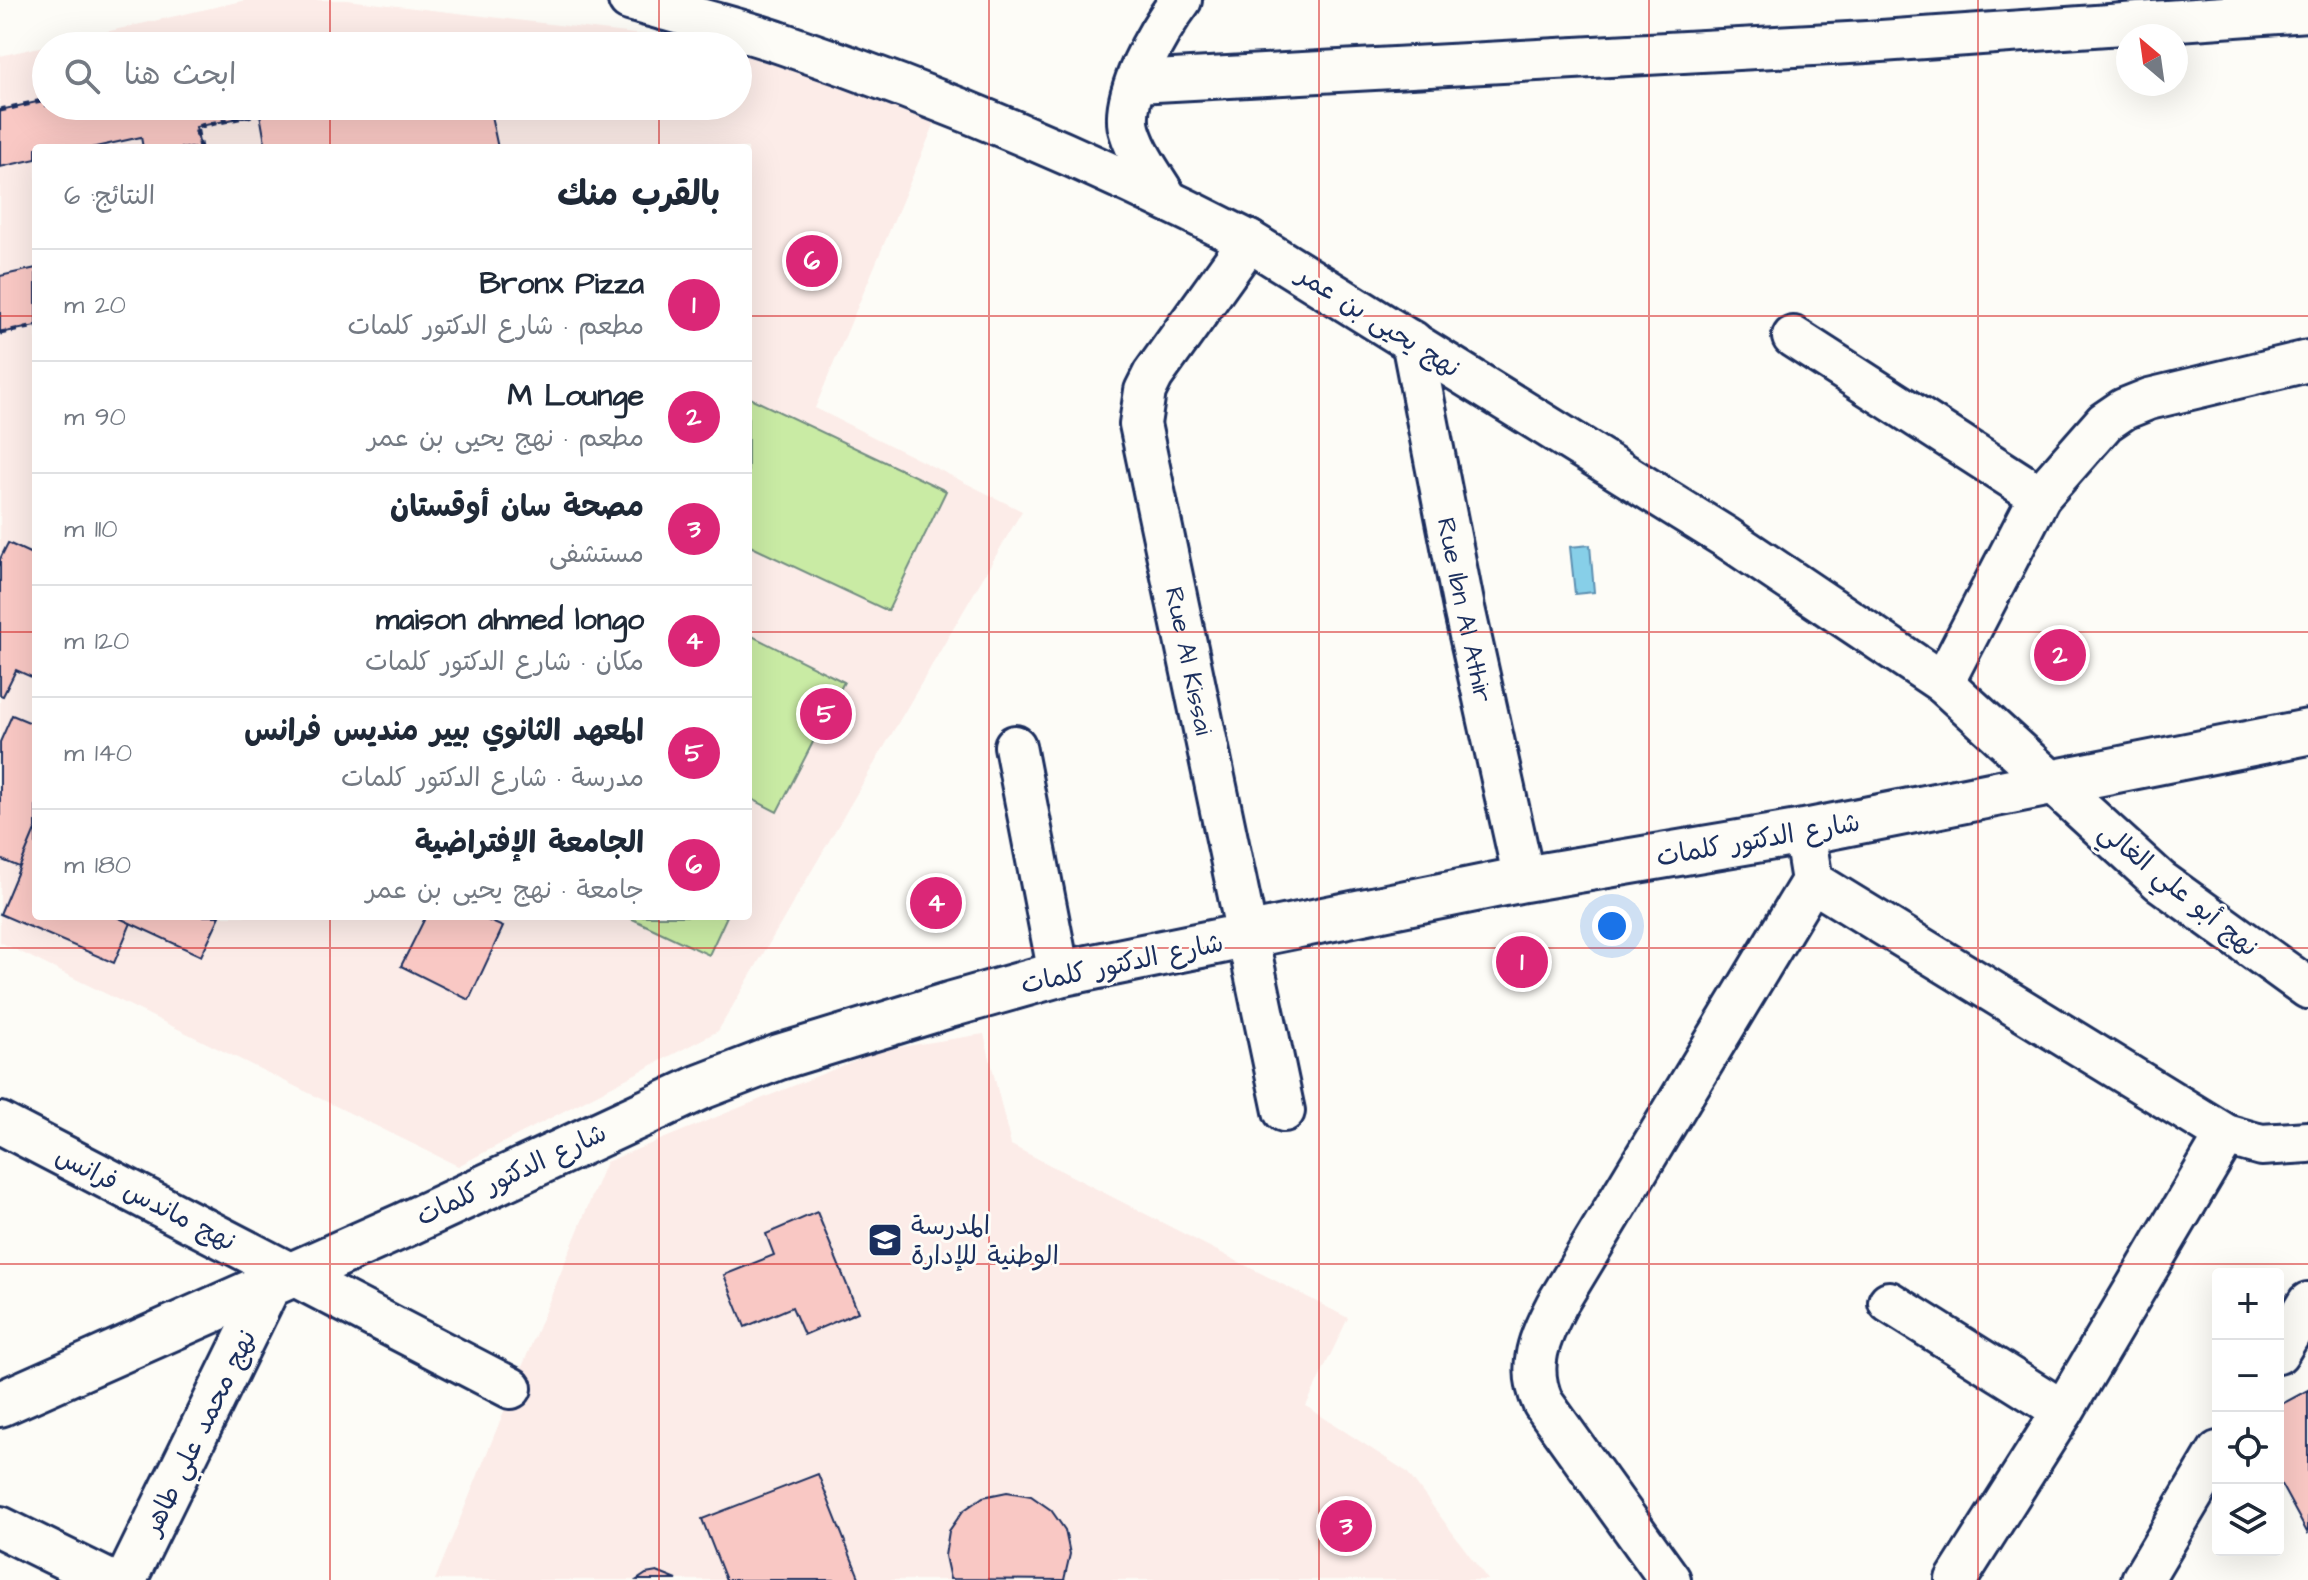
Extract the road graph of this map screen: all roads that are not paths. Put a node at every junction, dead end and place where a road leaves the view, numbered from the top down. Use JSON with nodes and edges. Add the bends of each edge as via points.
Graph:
{"nodes":[{"id":1,"x":629,"y":0,"type":"edge"},
{"id":2,"x":1181,"y":0,"type":"edge"},
{"id":3,"x":2308,"y":11,"type":"edge"},
{"id":4,"x":743,"y":32,"type":"edge"},
{"id":5,"x":752,"y":34,"type":"edge"},
{"id":6,"x":1137,"y":82,"type":"junction"},
{"id":7,"x":1167,"y":199,"type":"junction"},
{"id":8,"x":1249,"y":241,"type":"junction"},
{"id":9,"x":1793,"y":337,"type":"dead end"},
{"id":10,"x":1412,"y":341,"type":"junction"},
{"id":11,"x":2308,"y":361,"type":"edge"},
{"id":12,"x":2040,"y":496,"type":"junction"},
{"id":13,"x":1943,"y":683,"type":"junction"},
{"id":14,"x":2307,"y":732,"type":"edge"},
{"id":15,"x":1015,"y":746,"type":"dead end"},
{"id":16,"x":2055,"y":783,"type":"junction"},
{"id":17,"x":1804,"y":832,"type":"junction"},
{"id":18,"x":1524,"y":879,"type":"junction"},
{"id":19,"x":1812,"y":881,"type":"junction"},
{"id":20,"x":1249,"y":936,"type":"junction"},
{"id":21,"x":1059,"y":974,"type":"junction"},
{"id":22,"x":2308,"y":988,"type":"edge"},
{"id":23,"x":1284,"y":1111,"type":"dead end"},
{"id":24,"x":0,"y":1123,"type":"edge"},
{"id":25,"x":2226,"y":1135,"type":"junction"},
{"id":26,"x":2308,"y":1142,"type":"edge"},
{"id":27,"x":282,"y":1279,"type":"junction"},
{"id":28,"x":1889,"y":1302,"type":"dead end"},
{"id":29,"x":2306,"y":1309,"type":"edge"},
{"id":30,"x":2284,"y":1344,"type":"edge"},
{"id":31,"x":511,"y":1388,"type":"dead end"},
{"id":32,"x":0,"y":1404,"type":"edge"},
{"id":33,"x":2063,"y":1411,"type":"junction"},
{"id":34,"x":2212,"y":1462,"type":"edge"},
{"id":35,"x":0,"y":1527,"type":"edge"},
{"id":36,"x":108,"y":1580,"type":"edge"},
{"id":37,"x":126,"y":1580,"type":"edge"},
{"id":38,"x":1670,"y":1580,"type":"edge"},
{"id":39,"x":1956,"y":1580,"type":"edge"},
{"id":40,"x":2142,"y":1580,"type":"edge"}],
"edges":[{"from":1,"to":4,"type":"street","name":"نهج يحيى بن عمر"},
{"from":2,"to":6,"type":"street"},
{"from":3,"to":6,"type":"street","via":[[1867,42]]},
{"from":5,"to":7,"type":"street","name":"نهج يحيى بن عمر","via":[[945,103]]},
{"from":6,"to":7,"type":"street","via":[[1127,113],[1130,133]]},
{"from":7,"to":8,"type":"street","name":"نهج يحيى بن عمر"},
{"from":8,"to":10,"type":"street","name":"نهج يحيى بن عمر"},
{"from":8,"to":20,"type":"street","name":"Rue Al Kissai","via":[[1153,375],[1140,424]]},
{"from":9,"to":12,"type":"street"},
{"from":10,"to":13,"type":"street","name":"نهج يحيى بن عمر","via":[[1714,529]]},
{"from":10,"to":18,"type":"street","name":"Rue Ibn Al Athir"},
{"from":11,"to":12,"type":"street","via":[[2124,409],[2105,422]]},
{"from":12,"to":13,"type":"street"},
{"from":13,"to":16,"type":"street","name":"نهج يحيى بن عمر"},
{"from":14,"to":16,"type":"street","name":"شارع الدكتور كلمات"},
{"from":15,"to":21,"type":"street"},
{"from":16,"to":17,"type":"street","name":"شارع الدكتور كلمات"},
{"from":16,"to":22,"type":"street","name":"نهج أبو علي الغالي","via":[[2160,881]]},
{"from":17,"to":18,"type":"street","name":"شارع الدكتور كلمات"},
{"from":17,"to":19,"type":"street"},
{"from":18,"to":20,"type":"street","name":"شارع الدكتور كلمات"},
{"from":19,"to":25,"type":"street"},
{"from":19,"to":38,"type":"street","via":[[1557,1304],[1534,1359],[1543,1403]]},
{"from":20,"to":21,"type":"street","name":"شارع الدكتور كلمات"},
{"from":20,"to":23,"type":"street","name":"Rue Al Kissai"},
{"from":21,"to":27,"type":"street","name":"شارع الدكتور كلمات","via":[[779,1057],[610,1128]]},
{"from":24,"to":27,"type":"street","name":"نهج ماندس فرانس"},
{"from":25,"to":26,"type":"street","via":[[2261,1145]]},
{"from":25,"to":33,"type":"street"},
{"from":27,"to":31,"type":"street","name":"نهج ماندس فرانس"},
{"from":27,"to":32,"type":"street","name":"شارع الدكتور كلمات"},
{"from":27,"to":37,"type":"street","name":"نهج محمد علي طاهر"},
{"from":28,"to":33,"type":"street"},
{"from":29,"to":30,"type":"street"},
{"from":33,"to":39,"type":"street"},
{"from":34,"to":40,"type":"street"},
{"from":35,"to":36,"type":"street"}]}
